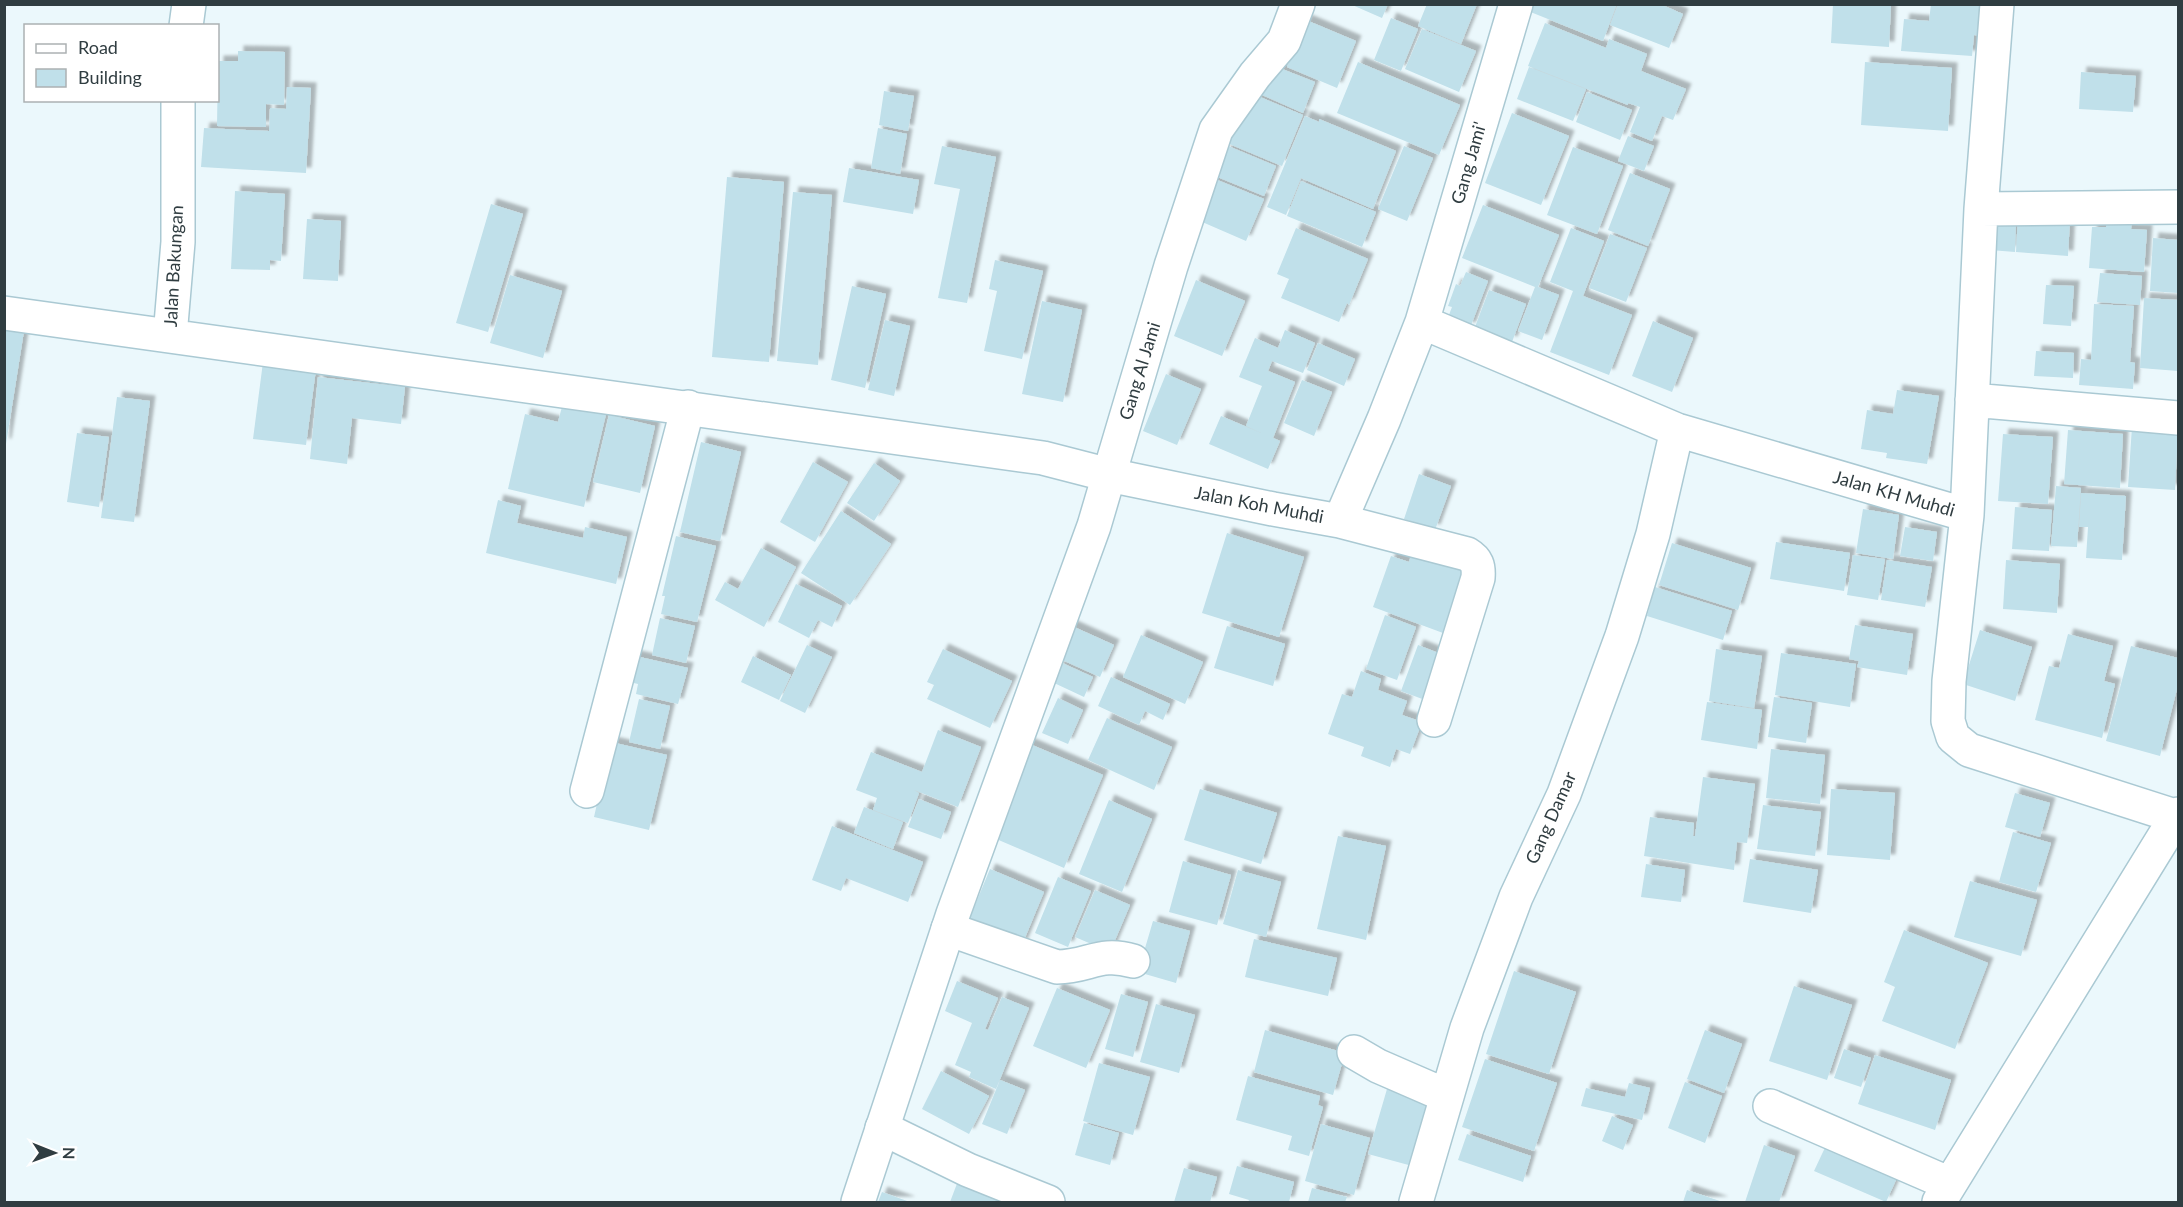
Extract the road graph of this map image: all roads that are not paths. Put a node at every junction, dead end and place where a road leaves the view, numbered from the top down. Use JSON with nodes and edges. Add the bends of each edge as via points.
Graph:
{"nodes":[{"id":1,"x":189,"y":4,"type":"edge"},
{"id":2,"x":1298,"y":4,"type":"edge"},
{"id":3,"x":1516,"y":4,"type":"edge"},
{"id":4,"x":1997,"y":4,"type":"edge"},
{"id":5,"x":186,"y":24,"type":"edge"},
{"id":6,"x":178,"y":102,"type":"edge"},
{"id":7,"x":2178,"y":207,"type":"edge"},
{"id":8,"x":1981,"y":209,"type":"junction"},
{"id":9,"x":4,"y":313,"type":"edge"},
{"id":10,"x":1422,"y":321,"type":"junction"},
{"id":11,"x":170,"y":336,"type":"junction"},
{"id":12,"x":1972,"y":400,"type":"junction"},
{"id":13,"x":688,"y":407,"type":"junction"},
{"id":14,"x":2178,"y":418,"type":"edge"},
{"id":15,"x":1677,"y":430,"type":"junction"},
{"id":16,"x":1109,"y":475,"type":"junction"},
{"id":17,"x":1967,"y":515,"type":"junction"},
{"id":18,"x":1340,"y":521,"type":"junction"},
{"id":19,"x":1434,"y":720,"type":"dead end"},
{"id":20,"x":587,"y":791,"type":"dead end"},
{"id":21,"x":2178,"y":816,"type":"edge"},
{"id":22,"x":948,"y":929,"type":"junction"},
{"id":23,"x":1133,"y":961,"type":"dead end"},
{"id":24,"x":1354,"y":1052,"type":"dead end"},
{"id":25,"x":1447,"y":1096,"type":"junction"},
{"id":26,"x":1770,"y":1106,"type":"dead end"},
{"id":27,"x":882,"y":1128,"type":"junction"},
{"id":28,"x":1944,"y":1193,"type":"edge"},
{"id":29,"x":858,"y":1203,"type":"edge"},
{"id":30,"x":1048,"y":1203,"type":"edge"},
{"id":31,"x":1416,"y":1203,"type":"edge"}],
"edges":[{"from":1,"to":5,"type":"street"},
{"from":2,"to":16,"type":"street","name":"Gang Al Jami","via":[[1284,41],[1216,130]]},
{"from":3,"to":10,"type":"street","name":"Gang Jami'"},
{"from":4,"to":8,"type":"street"},
{"from":6,"to":11,"type":"street","name":"Jalan Bakungan","via":[[178,242]]},
{"from":7,"to":8,"type":"street"},
{"from":8,"to":12,"type":"street"},
{"from":9,"to":11,"type":"street","name":"Jalan Bakungan"},
{"from":10,"to":15,"type":"street","name":"Jalan KH Muhdi"},
{"from":10,"to":18,"type":"street","name":"Jalan Koh Muhdi"},
{"from":11,"to":13,"type":"street","name":"Jalan Koh Muhdi"},
{"from":12,"to":14,"type":"street"},
{"from":12,"to":17,"type":"street"},
{"from":13,"to":16,"type":"street","name":"Jalan Koh Muhdi","via":[[1043,458]]},
{"from":13,"to":20,"type":"street"},
{"from":15,"to":17,"type":"street","name":"Jalan KH Muhdi"},
{"from":15,"to":25,"type":"street","name":"Gang Damar","via":[[1653,534],[1622,636],[1564,794],[1511,908]]},
{"from":16,"to":18,"type":"street","name":"Jalan Koh Muhdi"},
{"from":16,"to":22,"type":"street","name":"Gang Al Jami"},
{"from":17,"to":21,"type":"street","name":"Jalan KH Muhdi","via":[[1949,681],[1948,721],[1953,737],[1969,750]]},
{"from":18,"to":19,"type":"street","via":[[1467,554],[1479,566]]},
{"from":21,"to":28,"type":"street"},
{"from":22,"to":23,"type":"street","via":[[1057,967],[1072,967],[1104,957]]},
{"from":22,"to":27,"type":"street","name":"Gang Al Jami"},
{"from":24,"to":25,"type":"street"},
{"from":25,"to":31,"type":"street","name":"Gang Damar"},
{"from":26,"to":28,"type":"street"},
{"from":27,"to":29,"type":"street","name":"Gang Al Jami"},
{"from":27,"to":30,"type":"street"}]}
